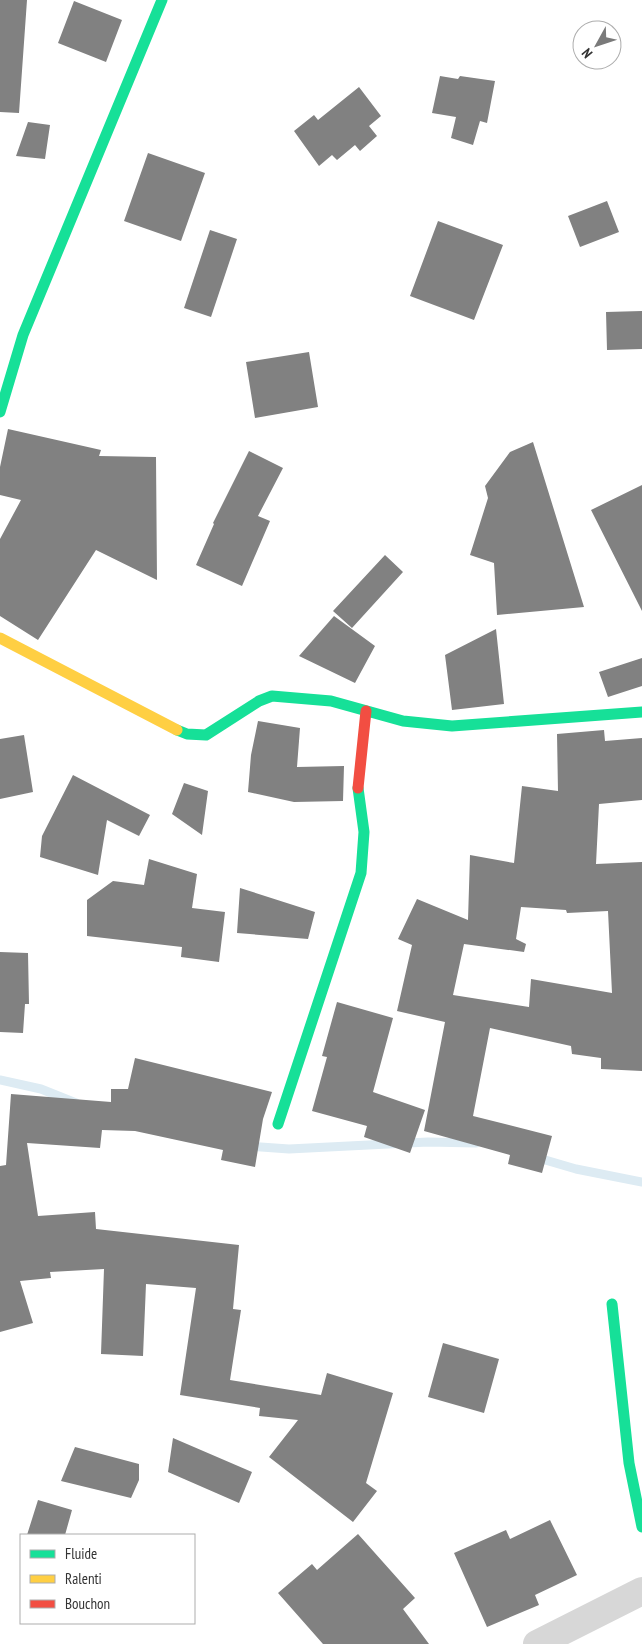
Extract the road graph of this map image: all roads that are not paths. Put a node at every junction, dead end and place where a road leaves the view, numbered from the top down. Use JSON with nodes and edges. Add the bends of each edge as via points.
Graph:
{"nodes":[{"id":1,"x":162,"y":0,"type":"edge"},
{"id":2,"x":0,"y":412,"type":"edge"},
{"id":3,"x":0,"y":638,"type":"edge"},
{"id":4,"x":366,"y":711,"type":"junction"},
{"id":5,"x":642,"y":712,"type":"edge"},
{"id":6,"x":278,"y":1124,"type":"dead end"},
{"id":7,"x":612,"y":1304,"type":"dead end"},
{"id":8,"x":642,"y":1527,"type":"edge"},
{"id":9,"x":642,"y":1591,"type":"edge"},
{"id":10,"x":537,"y":1644,"type":"edge"}],
"edges":[{"from":1,"to":2,"type":"street","via":[[24,335]]},
{"from":3,"to":4,"type":"street","via":[[187,734],[206,734],[272,696],[331,701]]},
{"from":4,"to":5,"type":"street","via":[[403,721],[452,726]]},
{"from":4,"to":6,"type":"street","via":[[358,798],[364,832],[361,873]]},
{"from":7,"to":8,"type":"street","via":[[629,1463]]},
{"from":9,"to":10,"type":"street"}]}
